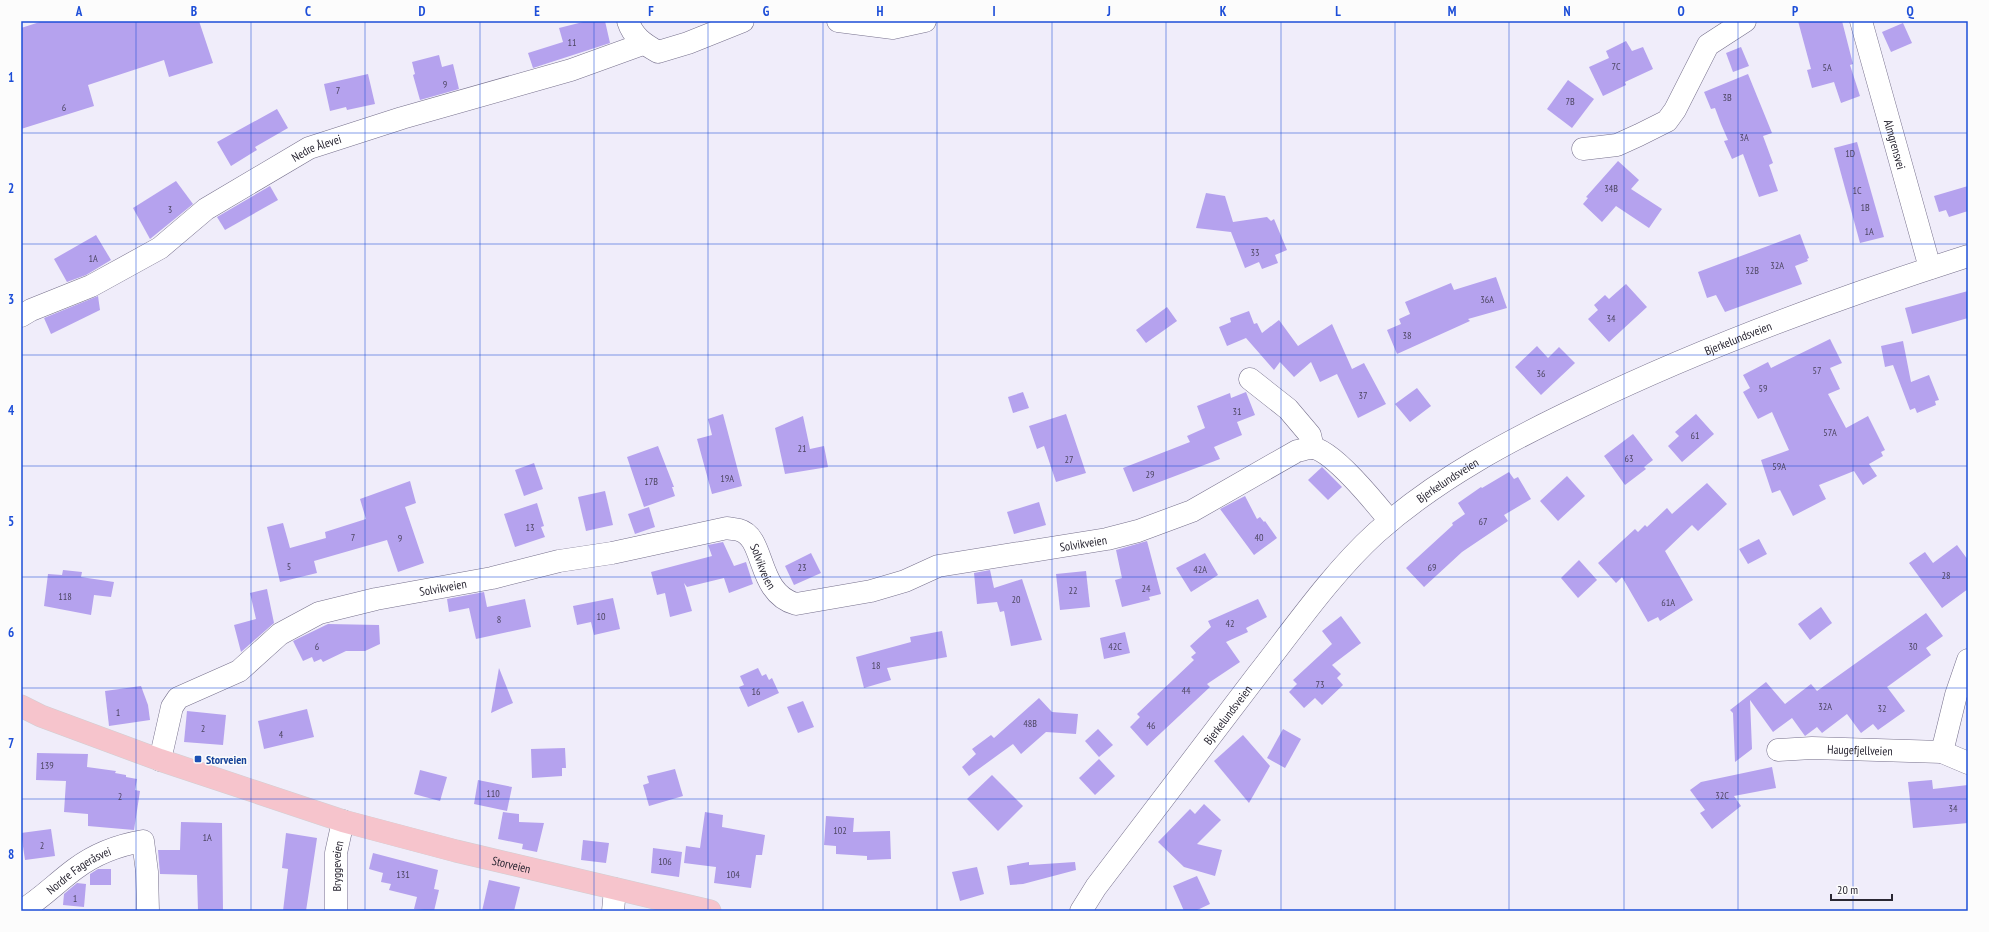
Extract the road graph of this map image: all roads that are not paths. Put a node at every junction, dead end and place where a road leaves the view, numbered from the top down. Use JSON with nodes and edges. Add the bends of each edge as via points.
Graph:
{"nodes":[{"id":1,"x":628,"y":21,"type":"edge"},
{"id":2,"x":743,"y":21,"type":"edge"},
{"id":3,"x":838,"y":21,"type":"edge"},
{"id":4,"x":925,"y":21,"type":"edge"},
{"id":5,"x":1745,"y":21,"type":"edge"},
{"id":6,"x":1861,"y":21,"type":"edge"},
{"id":7,"x":643,"y":44,"type":"junction"},
{"id":8,"x":1583,"y":149,"type":"dead end"},
{"id":9,"x":1968,"y":256,"type":"edge"},
{"id":10,"x":1930,"y":268,"type":"junction"},
{"id":11,"x":21,"y":316,"type":"edge"},
{"id":12,"x":1250,"y":379,"type":"dead end"},
{"id":13,"x":1313,"y":448,"type":"junction"},
{"id":14,"x":1390,"y":521,"type":"junction"},
{"id":15,"x":1968,"y":660,"type":"edge"},
{"id":16,"x":21,"y":706,"type":"edge"},
{"id":17,"x":1778,"y":750,"type":"dead end"},
{"id":18,"x":1942,"y":752,"type":"junction"},
{"id":19,"x":160,"y":760,"type":"junction"},
{"id":20,"x":1968,"y":763,"type":"edge"},
{"id":21,"x":343,"y":821,"type":"junction"},
{"id":22,"x":615,"y":889,"type":"junction"},
{"id":23,"x":21,"y":911,"type":"edge"},
{"id":24,"x":148,"y":911,"type":"edge"},
{"id":25,"x":336,"y":911,"type":"edge"},
{"id":26,"x":613,"y":911,"type":"edge"},
{"id":27,"x":710,"y":911,"type":"edge"},
{"id":28,"x":1081,"y":911,"type":"edge"}],
"edges":[{"from":1,"to":7,"type":"street","via":[[631,30]]},
{"from":2,"to":7,"type":"street","via":[[658,52]]},
{"from":3,"to":4,"type":"street","via":[[894,28]]},
{"from":5,"to":8,"type":"street","via":[[1708,45],[1676,110],[1667,121],[1617,145]]},
{"from":6,"to":10,"type":"street","name":"Almgrensvei"},
{"from":7,"to":11,"type":"street","name":"Nedre Ålevei","via":[[571,70],[402,118],[309,148],[206,209],[160,248],[91,286]]},
{"from":9,"to":10,"type":"street","name":"Bjerkelundsveien"},
{"from":10,"to":14,"type":"street","name":"Bjerkelundsveien","via":[[1709,348],[1630,383],[1528,432],[1470,464],[1434,486]]},
{"from":12,"to":13,"type":"street","via":[[1288,409],[1310,435]]},
{"from":13,"to":14,"type":"street","via":[[1324,452],[1343,468]]},
{"from":13,"to":19,"type":"street","name":"Solvikveien","via":[[1297,451],[1192,510],[1138,531],[1107,539],[938,566],[905,581],[871,591],[823,600],[796,604],[785,601],[768,581],[750,537],[741,530],[727,528],[318,613],[280,634],[239,671],[178,698],[172,707]]},
{"from":14,"to":28,"type":"street","name":"Bjerkelundsveien","via":[[1373,536],[1301,618],[1101,880]]},
{"from":15,"to":18,"type":"street","via":[[1956,695]]},
{"from":16,"to":19,"type":"main road","name":"Storveien","via":[[41,716]]},
{"from":17,"to":18,"type":"street","name":"Haugefjellveien","via":[[1812,748]]},
{"from":18,"to":20,"type":"street","name":"Haugefjellveien"},
{"from":19,"to":21,"type":"main road","name":"Storveien"},
{"from":21,"to":22,"type":"main road","name":"Storveien"},
{"from":21,"to":25,"type":"street","name":"Bryggeveien","via":[[336,853]]},
{"from":22,"to":26,"type":"street"},
{"from":22,"to":27,"type":"main road","name":"Storveien"},
{"from":23,"to":24,"type":"street","name":"Nordre Fageråsvei","via":[[81,865],[114,847],[143,841]]}]}
